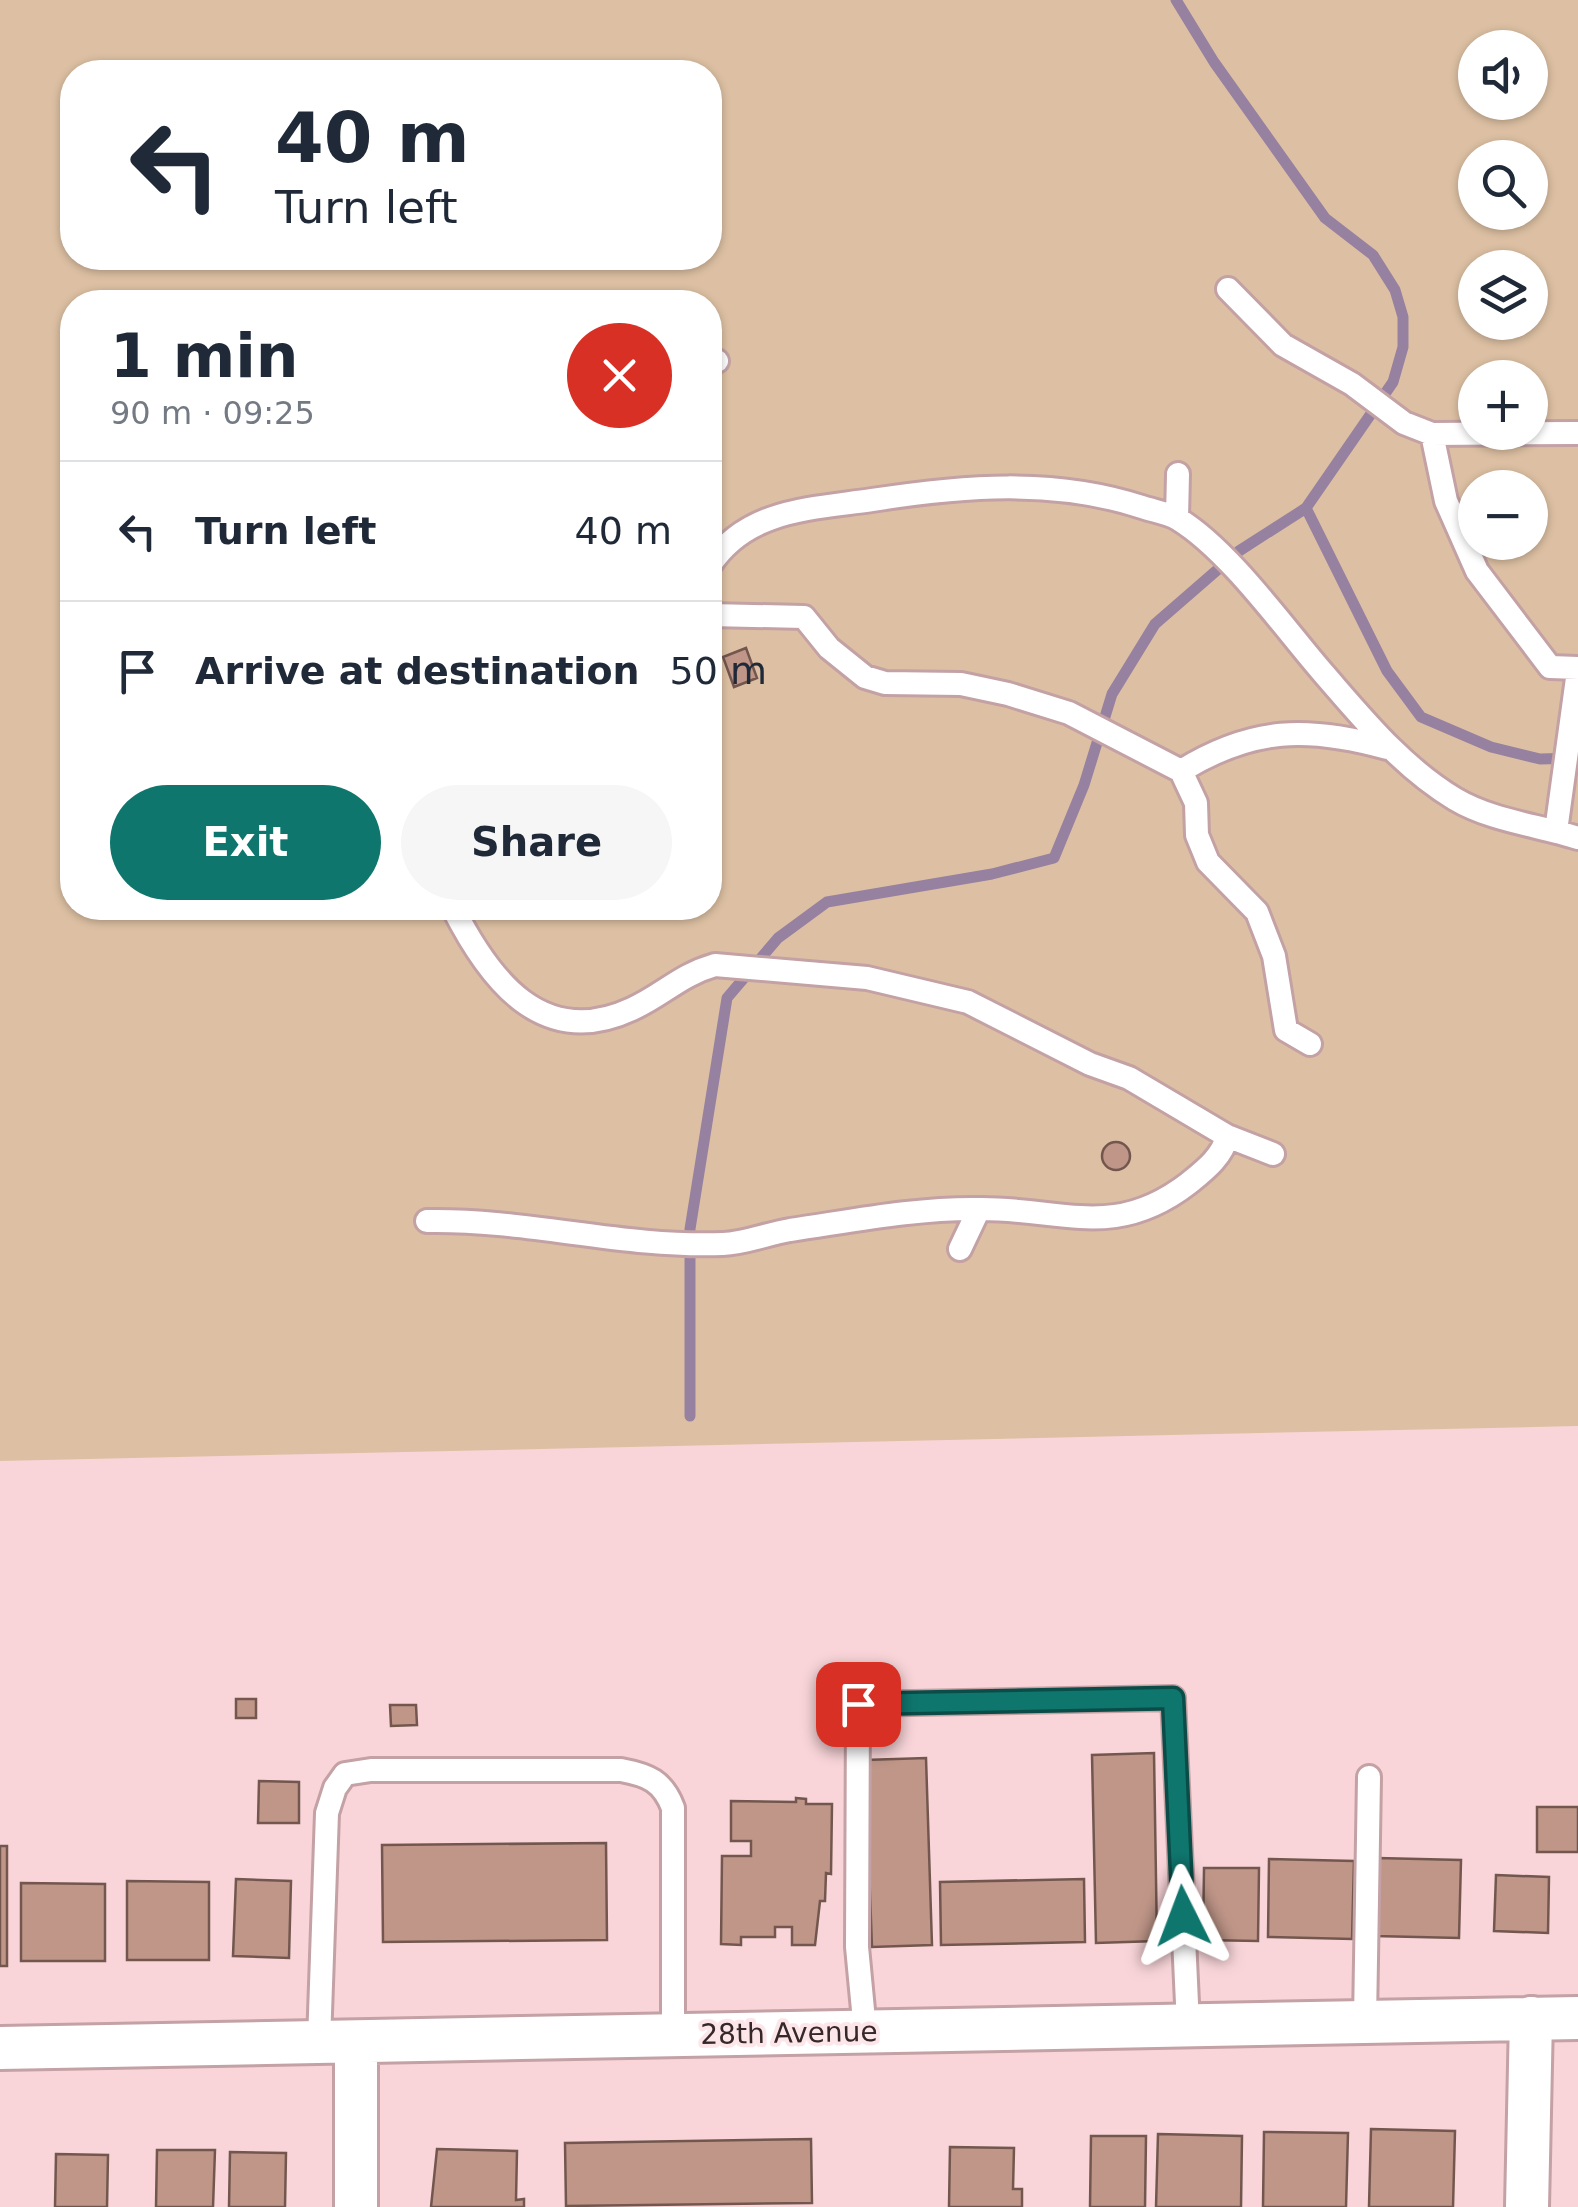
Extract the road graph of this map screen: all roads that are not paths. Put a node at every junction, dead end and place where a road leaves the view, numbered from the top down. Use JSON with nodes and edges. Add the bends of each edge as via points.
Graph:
{"nodes":[{"id":1,"x":1228,"y":290,"type":"dead end"},
{"id":2,"x":1578,"y":433,"type":"edge"},
{"id":3,"x":1432,"y":434,"type":"junction"},
{"id":4,"x":1178,"y":474,"type":"dead end"},
{"id":5,"x":1177,"y":518,"type":"junction"},
{"id":6,"x":722,"y":548,"type":"edge"},
{"id":7,"x":722,"y":615,"type":"edge"},
{"id":8,"x":1578,"y":669,"type":"edge"},
{"id":9,"x":1387,"y":748,"type":"junction"},
{"id":10,"x":1180,"y":771,"type":"junction"},
{"id":11,"x":1567,"y":834,"type":"edge"},
{"id":12,"x":460,"y":920,"type":"edge"},
{"id":13,"x":1310,"y":1044,"type":"dead end"},
{"id":14,"x":1227,"y":1136,"type":"junction"},
{"id":15,"x":1272,"y":1154,"type":"dead end"},
{"id":16,"x":979,"y":1210,"type":"junction"},
{"id":17,"x":427,"y":1220,"type":"dead end"},
{"id":18,"x":960,"y":1249,"type":"dead end"},
{"id":19,"x":1369,"y":1777,"type":"dead end"},
{"id":20,"x":1531,"y":2018,"type":"junction"},
{"id":21,"x":1578,"y":2018,"type":"edge"},
{"id":22,"x":1364,"y":2021,"type":"junction"},
{"id":23,"x":1188,"y":2025,"type":"junction"},
{"id":24,"x":865,"y":2032,"type":"junction"},
{"id":25,"x":674,"y":2035,"type":"junction"},
{"id":26,"x":337,"y":2042,"type":"junction"},
{"id":27,"x":0,"y":2048,"type":"edge"},
{"id":28,"x":356,"y":2207,"type":"edge"},
{"id":29,"x":1527,"y":2207,"type":"edge"}],
"edges":[{"from":1,"to":3,"type":"lane","via":[[1282,345],[1352,384],[1404,424]]},
{"from":2,"to":3,"type":"lane"},
{"from":3,"to":8,"type":"lane","via":[[1446,500],[1476,571],[1550,667]]},
{"from":4,"to":5,"type":"lane"},
{"from":5,"to":6,"type":"lane","via":[[1094,492],[1019,486],[936,490],[749,524]]},
{"from":5,"to":9,"type":"lane","via":[[1242,578]]},
{"from":7,"to":10,"type":"lane","via":[[804,617],[864,677],[961,684],[1069,714]]},
{"from":8,"to":11,"type":"lane","via":[[1560,794]]},
{"from":9,"to":10,"type":"lane","via":[[1291,732],[1246,738]]},
{"from":9,"to":11,"type":"lane","via":[[1456,800]]},
{"from":10,"to":13,"type":"lane","via":[[1196,803],[1197,835],[1208,862],[1257,912],[1274,956],[1286,1030]]},
{"from":12,"to":14,"type":"lane","via":[[494,978],[521,1002],[566,1020],[604,1021],[691,972],[715,966],[867,978],[968,1002],[1129,1078]]},
{"from":14,"to":15,"type":"lane"},
{"from":14,"to":16,"type":"lane","via":[[1202,1172],[1137,1213],[1115,1219]]},
{"from":16,"to":17,"type":"lane","via":[[884,1216],[723,1244]]},
{"from":16,"to":18,"type":"lane"},
{"from":19,"to":22,"type":"lane"},
{"from":20,"to":21,"type":"street","name":"28th Avenue"},
{"from":20,"to":22,"type":"street","name":"28th Avenue"},
{"from":20,"to":29,"type":"street"},
{"from":22,"to":23,"type":"street","name":"28th Avenue"},
{"from":23,"to":24,"type":"street","name":"28th Avenue"},
{"from":23,"to":24,"type":"lane","via":[[1173,1698],[858,1704],[858,1947]]},
{"from":24,"to":25,"type":"street","name":"28th Avenue"},
{"from":25,"to":26,"type":"street","name":"28th Avenue"},
{"from":25,"to":26,"type":"lane","via":[[673,1808],[666,1790],[647,1774],[621,1770],[371,1770],[345,1774],[327,1813]]},
{"from":26,"to":27,"type":"street","name":"28th Avenue"},
{"from":26,"to":28,"type":"street"}]}
